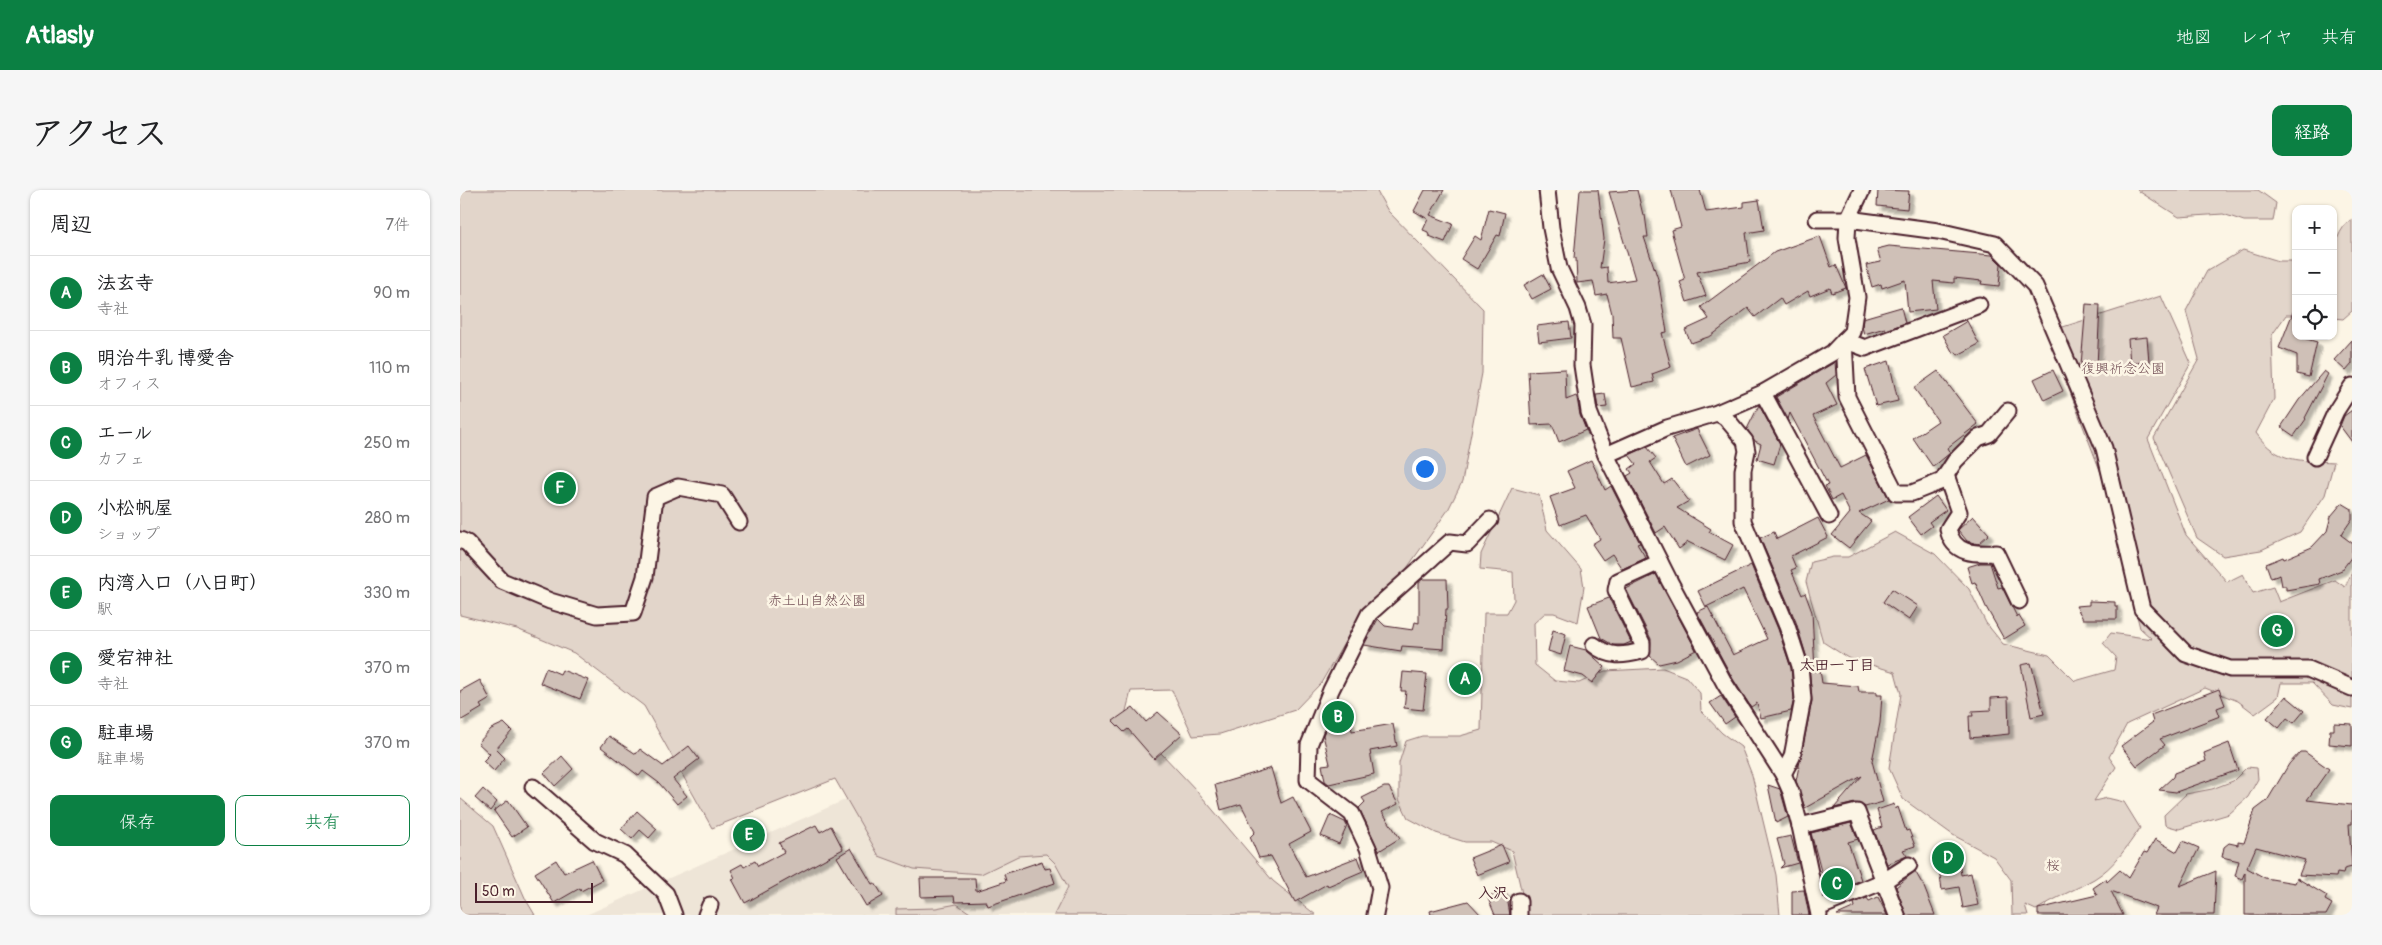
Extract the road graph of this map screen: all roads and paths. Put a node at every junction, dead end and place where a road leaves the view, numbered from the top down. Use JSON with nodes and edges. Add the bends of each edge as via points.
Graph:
{"nodes":[{"id":1,"x":1547,"y":190,"type":"edge"},
{"id":2,"x":1862,"y":190,"type":"edge"},
{"id":3,"x":1818,"y":219,"type":"dead end"},
{"id":4,"x":1848,"y":219,"type":"junction"},
{"id":5,"x":1979,"y":305,"type":"dead end"},
{"id":6,"x":1844,"y":340,"type":"junction"},
{"id":7,"x":2352,"y":386,"type":"edge"},
{"id":8,"x":1763,"y":393,"type":"junction"},
{"id":9,"x":2008,"y":411,"type":"dead end"},
{"id":10,"x":1717,"y":413,"type":"junction"},
{"id":11,"x":1606,"y":455,"type":"junction"},
{"id":12,"x":2315,"y":457,"type":"dead end"},
{"id":13,"x":1946,"y":475,"type":"junction"},
{"id":14,"x":1829,"y":516,"type":"dead end"},
{"id":15,"x":1490,"y":520,"type":"dead end"},
{"id":16,"x":739,"y":522,"type":"dead end"},
{"id":17,"x":460,"y":540,"type":"edge"},
{"id":18,"x":1660,"y":562,"type":"junction"},
{"id":19,"x":2019,"y":601,"type":"dead end"},
{"id":20,"x":1594,"y":645,"type":"dead end"},
{"id":21,"x":2352,"y":688,"type":"edge"},
{"id":22,"x":1783,"y":774,"type":"junction"},
{"id":23,"x":533,"y":787,"type":"dead end"},
{"id":24,"x":1800,"y":826,"type":"junction"},
{"id":25,"x":1909,"y":865,"type":"dead end"},
{"id":26,"x":1884,"y":881,"type":"junction"},
{"id":27,"x":1819,"y":912,"type":"edge"},
{"id":28,"x":674,"y":915,"type":"edge"},
{"id":29,"x":1375,"y":915,"type":"edge"},
{"id":30,"x":1896,"y":915,"type":"edge"}],
"edges":[{"from":1,"to":11,"type":"street","via":[[1559,268],[1583,325],[1582,365],[1588,412]]},
{"from":2,"to":4,"type":"street"},
{"from":3,"to":4,"type":"street"},
{"from":4,"to":6,"type":"street","via":[[1847,238],[1857,297],[1852,332]]},
{"from":4,"to":21,"type":"street","via":[[1938,231],[1995,244],[2035,286],[2104,448],[2142,609],[2186,654],[2230,669],[2308,669]]},
{"from":5,"to":6,"type":"street","via":[[1864,348]]},
{"from":6,"to":8,"type":"street","via":[[1832,353]]},
{"from":6,"to":13,"type":"street","via":[[1847,396],[1896,493],[1912,493],[1942,480]]},
{"from":7,"to":12,"type":"street","via":[[2336,411]]},
{"from":8,"to":10,"type":"street"},
{"from":8,"to":14,"type":"street"},
{"from":9,"to":13,"type":"street","via":[[1989,434],[1978,438]]},
{"from":10,"to":11,"type":"street","via":[[1667,428]]},
{"from":10,"to":22,"type":"street","via":[[1725,417],[1744,441],[1743,521],[1787,626],[1800,666],[1803,699],[1792,757]]},
{"from":11,"to":18,"type":"street"},
{"from":13,"to":19,"type":"street","via":[[1959,512],[1948,529],[1950,537],[1960,550],[1970,554],[1996,553]]},
{"from":15,"to":29,"type":"street","via":[[1467,544],[1450,542],[1369,614],[1331,690],[1309,745],[1308,780],[1352,814],[1368,848],[1380,888]]},
{"from":16,"to":17,"type":"street","via":[[722,495],[678,487],[655,497],[644,577],[633,613],[597,615],[550,601],[502,580],[467,543]]},
{"from":18,"to":20,"type":"street","via":[[1618,581],[1616,590],[1642,643],[1642,651],[1614,656],[1603,653]]},
{"from":18,"to":22,"type":"street","via":[[1725,684]]},
{"from":22,"to":24,"type":"street"},
{"from":23,"to":28,"type":"street","via":[[595,841],[625,855],[666,894]]},
{"from":24,"to":26,"type":"street","via":[[1857,812]]},
{"from":24,"to":27,"type":"street"},
{"from":25,"to":26,"type":"street"},
{"from":26,"to":27,"type":"street"},
{"from":26,"to":30,"type":"street"}]}
